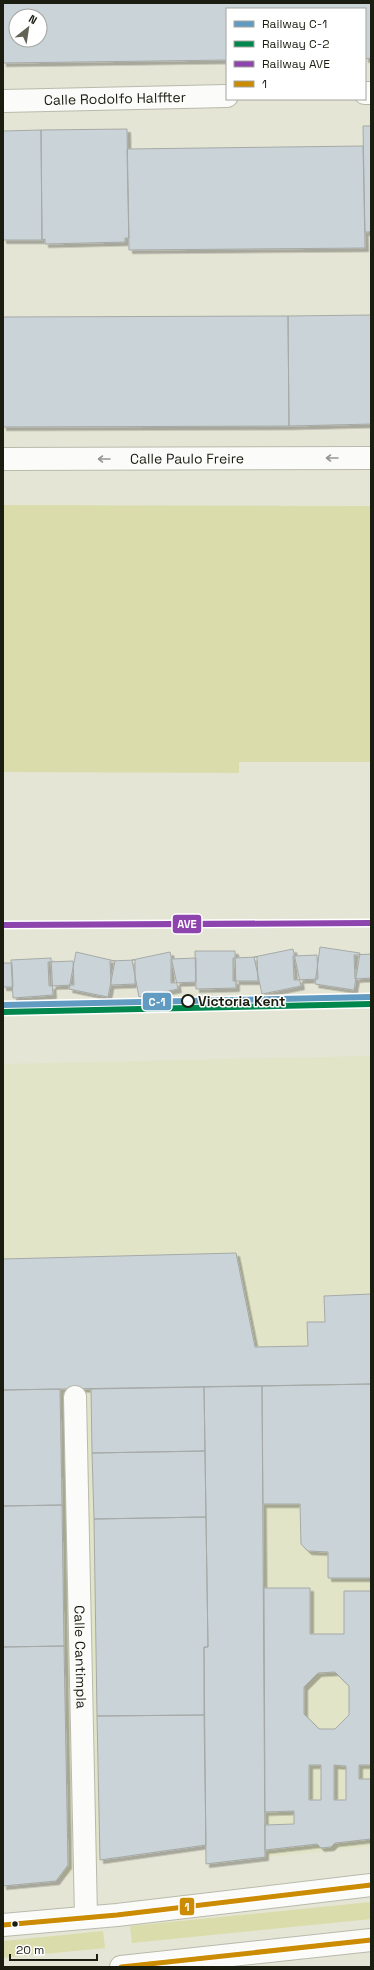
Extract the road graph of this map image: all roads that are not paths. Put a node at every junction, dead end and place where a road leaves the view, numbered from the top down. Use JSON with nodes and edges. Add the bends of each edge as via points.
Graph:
{"nodes":[{"id":1,"x":226,"y":96,"type":"edge"},
{"id":2,"x":3,"y":101,"type":"edge"},
{"id":3,"x":371,"y":458,"type":"edge"},
{"id":4,"x":3,"y":459,"type":"edge"},
{"id":5,"x":75,"y":1397,"type":"dead end"},
{"id":6,"x":371,"y":1885,"type":"edge"},
{"id":7,"x":86,"y":1917,"type":"junction"},
{"id":8,"x":3,"y":1926,"type":"edge"},
{"id":9,"x":371,"y":1940,"type":"edge"},
{"id":10,"x":121,"y":1967,"type":"edge"}],
"edges":[{"from":1,"to":2,"type":"street","name":"Calle Rodolfo Halffter"},
{"from":3,"to":4,"type":"street","name":"Calle Paulo Freire","one_way":true},
{"from":5,"to":7,"type":"street","name":"Calle Cantimpla"},
{"from":6,"to":7,"type":"street"},
{"from":7,"to":8,"type":"street"},
{"from":9,"to":10,"type":"street"}]}
